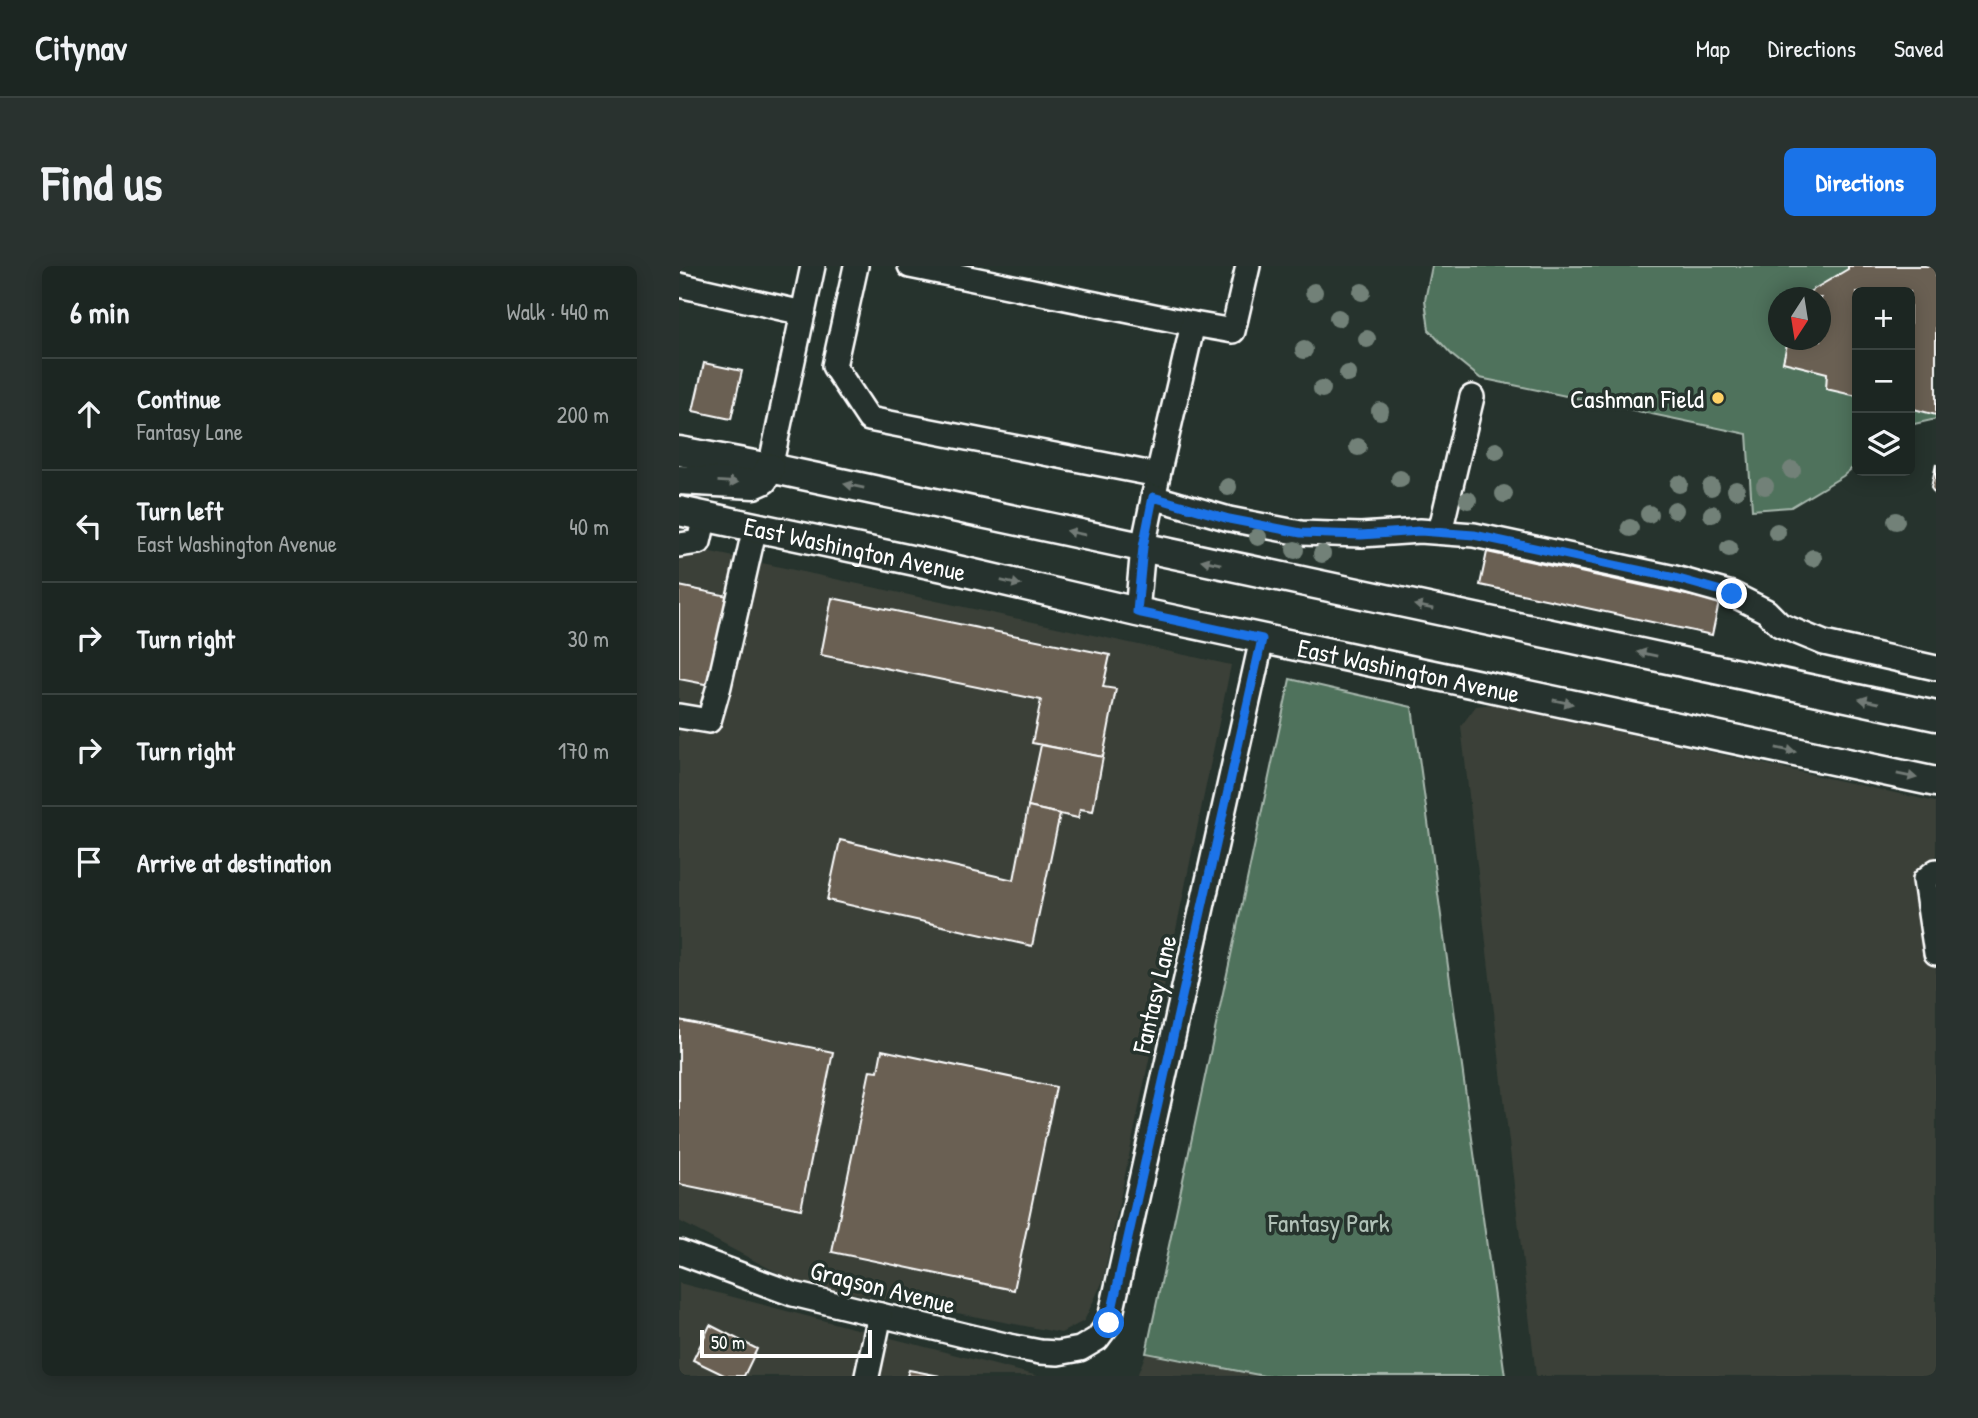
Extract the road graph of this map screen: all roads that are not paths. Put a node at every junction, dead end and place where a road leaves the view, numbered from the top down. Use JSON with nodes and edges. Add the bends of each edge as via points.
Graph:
{"nodes":[{"id":1,"x":813,"y":266,"type":"edge"},
{"id":2,"x":856,"y":266,"type":"edge"},
{"id":3,"x":910,"y":266,"type":"edge"},
{"id":4,"x":1248,"y":266,"type":"edge"},
{"id":5,"x":679,"y":285,"type":"edge"},
{"id":6,"x":803,"y":313,"type":"junction"},
{"id":7,"x":1193,"y":324,"type":"junction"},
{"id":8,"x":1472,"y":397,"type":"dead end"},
{"id":9,"x":679,"y":450,"type":"edge"},
{"id":10,"x":770,"y":468,"type":"junction"},
{"id":11,"x":679,"y":480,"type":"edge"},
{"id":12,"x":1156,"y":486,"type":"junction"},
{"id":13,"x":692,"y":513,"type":"edge"},
{"id":14,"x":755,"y":527,"type":"junction"},
{"id":15,"x":1440,"y":532,"type":"junction"},
{"id":16,"x":679,"y":545,"type":"edge"},
{"id":17,"x":1143,"y":547,"type":"junction"},
{"id":18,"x":1137,"y":612,"type":"junction"},
{"id":19,"x":1262,"y":639,"type":"junction"},
{"id":20,"x":1936,"y":667,"type":"edge"},
{"id":21,"x":679,"y":716,"type":"edge"},
{"id":22,"x":1936,"y":716,"type":"edge"},
{"id":23,"x":1936,"y":782,"type":"edge"},
{"id":24,"x":1936,"y":871,"type":"edge"},
{"id":25,"x":1936,"y":953,"type":"edge"},
{"id":26,"x":679,"y":1252,"type":"edge"},
{"id":27,"x":880,"y":1315,"type":"junction"},
{"id":28,"x":1080,"y":1349,"type":"joint"},
{"id":29,"x":867,"y":1376,"type":"edge"}],
"edges":[{"from":1,"to":6,"type":"street"},
{"from":2,"to":12,"type":"street","via":[[834,366],[869,419]]},
{"from":3,"to":7,"type":"street"},
{"from":4,"to":7,"type":"street","via":[[1233,331]]},
{"from":5,"to":6,"type":"street"},
{"from":6,"to":10,"type":"street"},
{"from":7,"to":12,"type":"street"},
{"from":8,"to":15,"type":"street"},
{"from":9,"to":10,"type":"main road"},
{"from":11,"to":10,"type":"main road","one_way":true,"via":[[754,484],[763,480]]},
{"from":17,"to":10,"type":"main road","one_way":true},
{"from":12,"to":15,"type":"street","via":[[1229,519],[1301,533]]},
{"from":12,"to":17,"type":"street"},
{"from":13,"to":14,"type":"main road","name":"East Washington Avenue"},
{"from":13,"to":16,"type":"street","via":[[699,542]]},
{"from":14,"to":18,"type":"main road","name":"East Washington Avenue","one_way":true},
{"from":14,"to":21,"type":"street","via":[[709,721]]},
{"from":15,"to":20,"type":"street","via":[[1474,535],[1686,581],[1732,594],[1766,611],[1780,625],[1824,643]]},
{"from":17,"to":18,"type":"street"},
{"from":22,"to":17,"type":"main road","one_way":true},
{"from":18,"to":19,"type":"main road","name":"East Washington Avenue"},
{"from":19,"to":23,"type":"main road","name":"East Washington Avenue","one_way":true},
{"from":19,"to":28,"type":"street","name":"Fantasy Lane","via":[[1109,1323],[1097,1339]]},
{"from":24,"to":25,"type":"street","via":[[1925,880]]},
{"from":26,"to":27,"type":"street","name":"Gragson Avenue","via":[[793,1294]]},
{"from":27,"to":28,"type":"street","name":"Gragson Avenue","via":[[1040,1352]]},
{"from":27,"to":29,"type":"street"}]}
